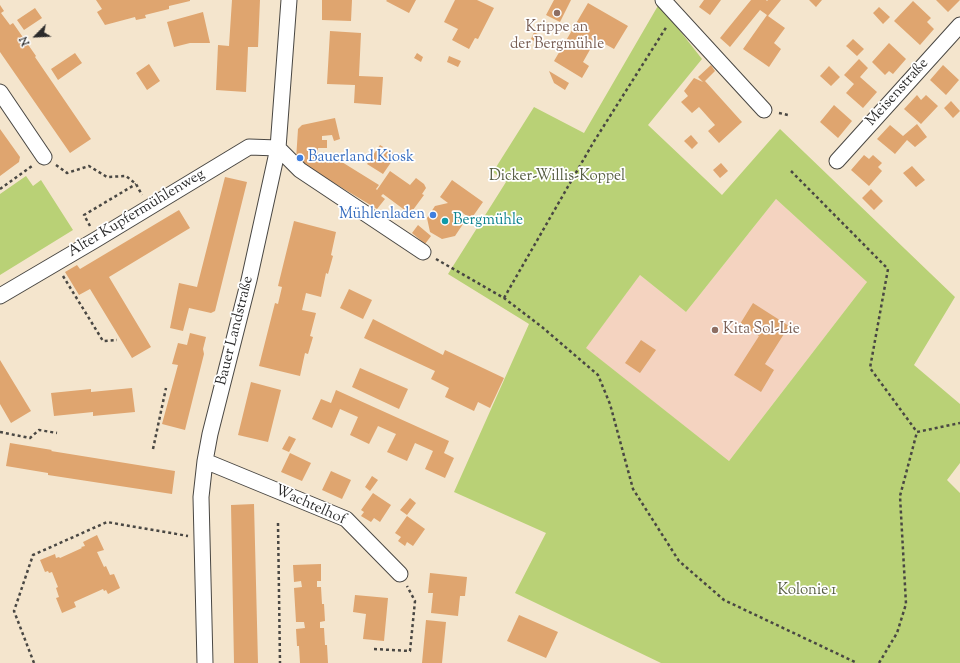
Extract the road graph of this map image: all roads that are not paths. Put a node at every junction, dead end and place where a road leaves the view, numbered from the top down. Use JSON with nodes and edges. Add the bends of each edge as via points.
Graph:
{"nodes":[{"id":1,"x":289,"y":0,"type":"edge"},
{"id":2,"x":664,"y":0,"type":"edge"},
{"id":3,"x":960,"y":24,"type":"edge"},
{"id":4,"x":0,"y":92,"type":"edge"},
{"id":5,"x":764,"y":110,"type":"dead end"},
{"id":6,"x":278,"y":148,"type":"junction"},
{"id":7,"x":44,"y":157,"type":"road end"},
{"id":8,"x":837,"y":161,"type":"dead end"},
{"id":9,"x":424,"y":252,"type":"road end"},
{"id":10,"x":0,"y":296,"type":"edge"},
{"id":11,"x":205,"y":461,"type":"junction"},
{"id":12,"x":400,"y":574,"type":"road end"},
{"id":13,"x":205,"y":663,"type":"edge"}],
"edges":[{"from":1,"to":6,"type":"street","name":"Bauer Landstraße"},
{"from":2,"to":5,"type":"street"},
{"from":3,"to":8,"type":"street","name":"Meisenstraße"},
{"from":4,"to":7,"type":"street"},
{"from":6,"to":9,"type":"street","via":[[300,170]]},
{"from":6,"to":10,"type":"street","name":"Alter Kupfermühlenweg","via":[[249,147]]},
{"from":6,"to":11,"type":"street","name":"Bauer Landstraße"},
{"from":11,"to":12,"type":"street","name":"Wachtelhof","via":[[346,519]]},
{"from":11,"to":13,"type":"street","name":"Bauer Landstraße","via":[[201,497]]}]}
